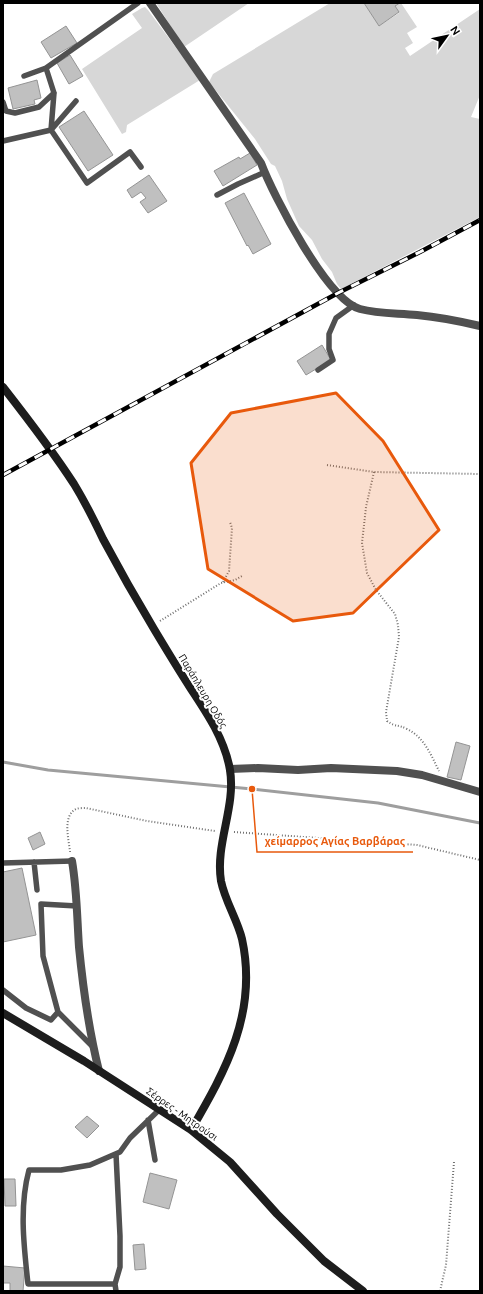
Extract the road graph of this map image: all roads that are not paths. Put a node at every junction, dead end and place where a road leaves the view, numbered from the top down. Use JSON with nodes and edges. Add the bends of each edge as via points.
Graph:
{"nodes":[{"id":1,"x":138,"y":3,"type":"edge"},
{"id":2,"x":150,"y":3,"type":"edge"},
{"id":3,"x":46,"y":68,"type":"junction"},
{"id":4,"x":24,"y":76,"type":"dead end"},
{"id":5,"x":54,"y":94,"type":"junction"},
{"id":6,"x":76,"y":101,"type":"dead end"},
{"id":7,"x":3,"y":102,"type":"edge"},
{"id":8,"x":51,"y":130,"type":"junction"},
{"id":9,"x":3,"y":141,"type":"edge"},
{"id":10,"x":141,"y":167,"type":"dead end"},
{"id":11,"x":265,"y":172,"type":"junction"},
{"id":12,"x":217,"y":195,"type":"dead end"},
{"id":13,"x":354,"y":306,"type":"junction"},
{"id":14,"x":480,"y":326,"type":"edge"},
{"id":15,"x":318,"y":370,"type":"dead end"},
{"id":16,"x":3,"y":387,"type":"edge"},
{"id":17,"x":230,"y":769,"type":"junction"},
{"id":18,"x":480,"y":792,"type":"edge"},
{"id":19,"x":72,"y":861,"type":"joint"},
{"id":20,"x":34,"y":862,"type":"junction"},
{"id":21,"x":3,"y":863,"type":"edge"},
{"id":22,"x":37,"y":890,"type":"dead end"},
{"id":23,"x":77,"y":906,"type":"junction"},
{"id":24,"x":3,"y":990,"type":"edge"},
{"id":25,"x":58,"y":1012,"type":"junction"},
{"id":26,"x":3,"y":1013,"type":"edge"},
{"id":27,"x":93,"y":1048,"type":"junction"},
{"id":28,"x":99,"y":1071,"type":"junction"},
{"id":29,"x":160,"y":1109,"type":"junction"},
{"id":30,"x":148,"y":1120,"type":"junction"},
{"id":31,"x":191,"y":1130,"type":"junction"},
{"id":32,"x":116,"y":1154,"type":"junction"},
{"id":33,"x":155,"y":1160,"type":"dead end"},
{"id":34,"x":115,"y":1284,"type":"junction"},
{"id":35,"x":116,"y":1291,"type":"edge"},
{"id":36,"x":362,"y":1291,"type":"edge"}],
"edges":[{"from":1,"to":3,"type":"lane"},
{"from":2,"to":11,"type":"street","via":[[262,163]]},
{"from":3,"to":4,"type":"lane"},
{"from":3,"to":5,"type":"lane"},
{"from":5,"to":7,"type":"lane","via":[[39,107],[15,113],[6,111]]},
{"from":5,"to":8,"type":"lane"},
{"from":6,"to":8,"type":"lane"},
{"from":8,"to":9,"type":"lane"},
{"from":8,"to":10,"type":"lane","via":[[87,183],[130,152]]},
{"from":11,"to":12,"type":"lane"},
{"from":11,"to":13,"type":"street","via":[[295,233],[334,287]]},
{"from":13,"to":14,"type":"street","via":[[377,312],[458,320]]},
{"from":13,"to":15,"type":"lane","via":[[336,318],[329,334],[329,349],[333,360]]},
{"from":16,"to":17,"type":"street","name":"Παράπλευρη Οδός","via":[[51,449],[74,485],[152,626],[214,727]]},
{"from":17,"to":18,"type":"street","via":[[331,768],[397,771],[422,775]]},
{"from":17,"to":31,"type":"street","name":"Παράπλευρη Οδός","via":[[229,812],[220,864],[221,881],[243,945],[246,983],[244,1012],[227,1065]]},
{"from":19,"to":20,"type":"lane"},
{"from":19,"to":23,"type":"street"},
{"from":20,"to":21,"type":"lane"},
{"from":20,"to":22,"type":"lane"},
{"from":23,"to":25,"type":"lane","via":[[41,904],[43,956]]},
{"from":23,"to":27,"type":"street"},
{"from":24,"to":25,"type":"lane","via":[[26,1008],[51,1020]]},
{"from":25,"to":27,"type":"lane"},
{"from":26,"to":28,"type":"street","name":"Σέρρες - Μητρούσι"},
{"from":27,"to":28,"type":"street"},
{"from":28,"to":29,"type":"street","name":"Σέρρες - Μητρούσι"},
{"from":29,"to":30,"type":"lane"},
{"from":29,"to":31,"type":"street","name":"Σέρρες - Μητρούσι"},
{"from":30,"to":32,"type":"lane"},
{"from":30,"to":33,"type":"lane"},
{"from":31,"to":36,"type":"street","name":"Σέρρες - Μητρούσι","via":[[230,1162],[324,1261]]},
{"from":32,"to":34,"type":"lane","via":[[120,1268]]},
{"from":32,"to":34,"type":"lane","via":[[90,1165],[61,1170],[30,1170],[25,1187],[24,1225],[28,1284]]},
{"from":34,"to":35,"type":"lane"}]}
